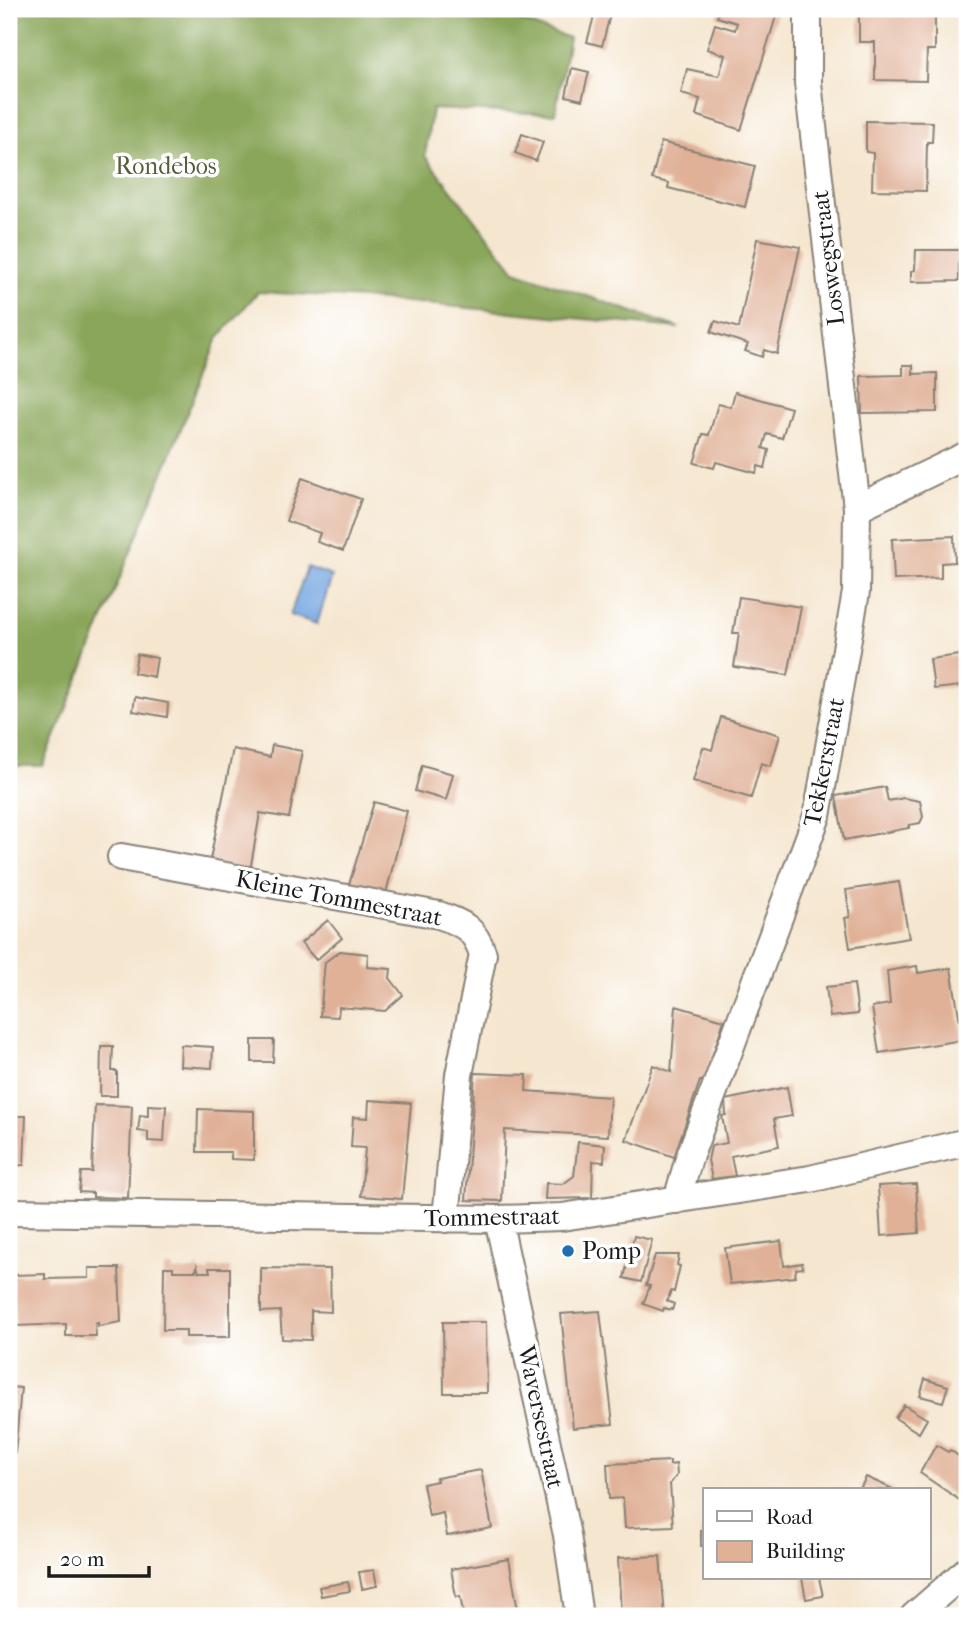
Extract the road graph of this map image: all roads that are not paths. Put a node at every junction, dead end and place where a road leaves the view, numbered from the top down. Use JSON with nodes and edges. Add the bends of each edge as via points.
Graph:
{"nodes":[{"id":1,"x":808,"y":9,"type":"edge"},
{"id":2,"x":967,"y":455,"type":"edge"},
{"id":3,"x":857,"y":508,"type":"junction"},
{"id":4,"x":121,"y":857,"type":"dead end"},
{"id":5,"x":967,"y":1142,"type":"edge"},
{"id":6,"x":677,"y":1200,"type":"junction"},
{"id":7,"x":9,"y":1212,"type":"edge"},
{"id":8,"x":446,"y":1219,"type":"junction"},
{"id":9,"x":498,"y":1219,"type":"junction"},
{"id":10,"x":967,"y":1570,"type":"edge"},
{"id":11,"x":579,"y":1616,"type":"edge"},
{"id":12,"x":914,"y":1616,"type":"edge"}],
"edges":[{"from":1,"to":3,"type":"street","name":"Loswegstraat","via":[[808,83]]},
{"from":2,"to":3,"type":"street"},
{"from":3,"to":6,"type":"street","name":"Tekkerstraat","via":[[856,592],[817,816]]},
{"from":4,"to":8,"type":"street","name":"Kleine Tommestraat","via":[[439,915],[462,923],[477,936],[483,954],[459,1075]]},
{"from":5,"to":6,"type":"street","name":"Tommestraat","via":[[810,1179]]},
{"from":6,"to":9,"type":"street","name":"Tommestraat","via":[[562,1217]]},
{"from":7,"to":8,"type":"street","name":"Tommestraat"},
{"from":8,"to":9,"type":"street","name":"Tommestraat"},
{"from":9,"to":11,"type":"street","name":"Waversestraat"},
{"from":10,"to":12,"type":"street"}]}
